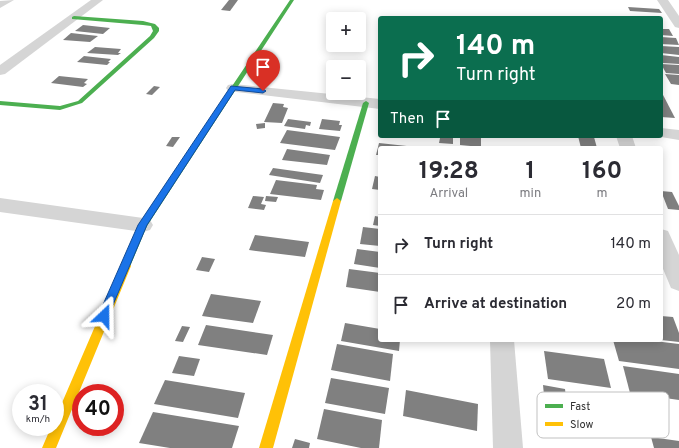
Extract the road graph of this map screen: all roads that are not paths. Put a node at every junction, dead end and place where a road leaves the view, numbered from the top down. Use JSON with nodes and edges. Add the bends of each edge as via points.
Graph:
{"nodes":[{"id":1,"x":9,"y":0,"type":"edge"},
{"id":2,"x":98,"y":0,"type":"edge"},
{"id":3,"x":292,"y":0,"type":"edge"},
{"id":4,"x":662,"y":0,"type":"edge"},
{"id":5,"x":0,"y":5,"type":"edge"},
{"id":6,"x":74,"y":18,"type":"junction"},
{"id":7,"x":679,"y":24,"type":"edge"},
{"id":8,"x":0,"y":71,"type":"edge"},
{"id":9,"x":233,"y":88,"type":"junction"},
{"id":10,"x":0,"y":103,"type":"edge"},
{"id":11,"x":373,"y":104,"type":"edge"},
{"id":12,"x":663,"y":133,"type":"edge"},
{"id":13,"x":679,"y":135,"type":"edge"},
{"id":14,"x":0,"y":205,"type":"edge"},
{"id":15,"x":143,"y":225,"type":"junction"},
{"id":16,"x":663,"y":241,"type":"edge"},
{"id":17,"x":679,"y":282,"type":"edge"},
{"id":18,"x":502,"y":342,"type":"edge"},
{"id":19,"x":49,"y":448,"type":"edge"},
{"id":20,"x":266,"y":448,"type":"edge"},
{"id":21,"x":508,"y":448,"type":"edge"}],
"edges":[{"from":1,"to":5,"type":"street"},
{"from":2,"to":6,"type":"street"},
{"from":3,"to":9,"type":"street"},
{"from":4,"to":7,"type":"street"},
{"from":6,"to":8,"type":"street"},
{"from":6,"to":10,"type":"street","via":[[143,23],[153,25],[156,31],[80,102],[60,108]]},
{"from":9,"to":11,"type":"street"},
{"from":9,"to":15,"type":"street"},
{"from":11,"to":20,"type":"street"},
{"from":12,"to":13,"type":"street"},
{"from":14,"to":15,"type":"street"},
{"from":15,"to":19,"type":"street"},
{"from":16,"to":17,"type":"street"},
{"from":18,"to":21,"type":"street"}]}
